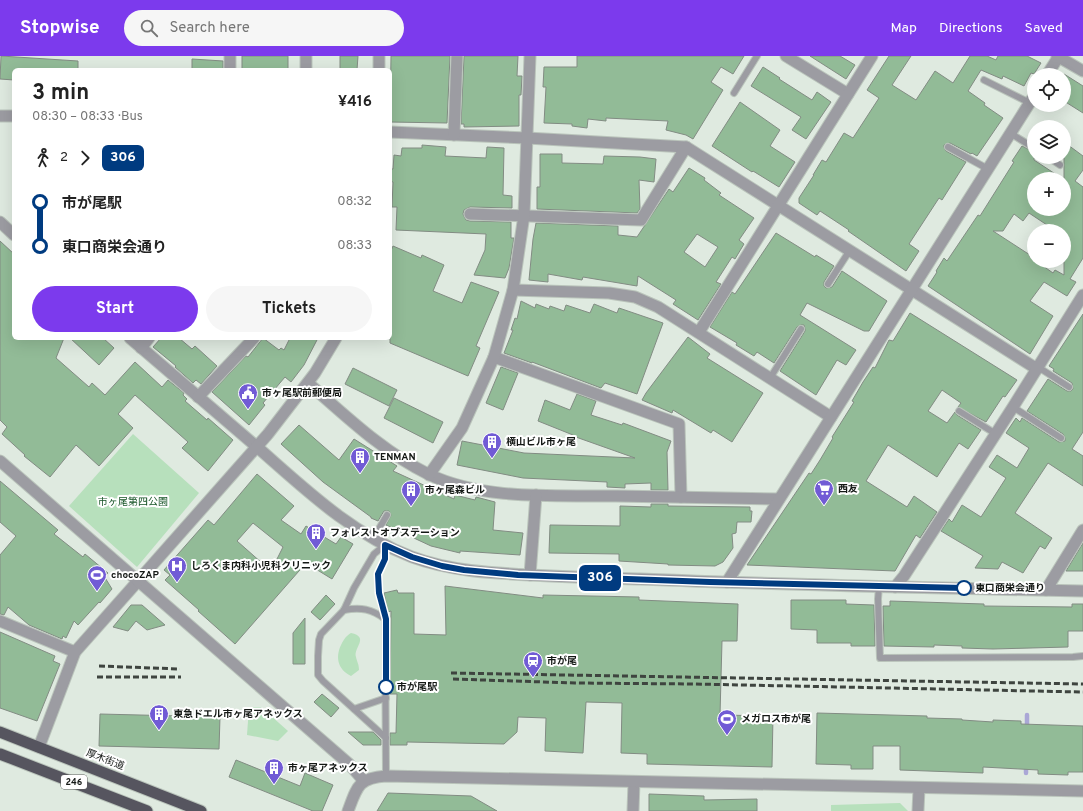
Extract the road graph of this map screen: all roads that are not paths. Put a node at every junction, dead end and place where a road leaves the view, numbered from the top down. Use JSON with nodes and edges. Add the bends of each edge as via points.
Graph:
{"nodes":[{"id":1,"x":230,"y":56,"type":"edge"},
{"id":2,"x":306,"y":56,"type":"edge"},
{"id":3,"x":379,"y":56,"type":"edge"},
{"id":4,"x":457,"y":56,"type":"edge"},
{"id":5,"x":530,"y":56,"type":"edge"},
{"id":6,"x":757,"y":56,"type":"edge"},
{"id":7,"x":786,"y":56,"type":"edge"},
{"id":8,"x":872,"y":56,"type":"edge"},
{"id":9,"x":1058,"y":56,"type":"edge"},
{"id":10,"x":230,"y":68,"type":"edge"},
{"id":11,"x":306,"y":68,"type":"edge"},
{"id":12,"x":378,"y":68,"type":"edge"},
{"id":13,"x":1051,"y":68,"type":"edge"},
{"id":14,"x":1083,"y":71,"type":"edge"},
{"id":15,"x":984,"y":80,"type":"dead end"},
{"id":16,"x":734,"y":93,"type":"dead end"},
{"id":17,"x":848,"y":94,"type":"junction"},
{"id":18,"x":1027,"y":97,"type":"edge"},
{"id":19,"x":1027,"y":107,"type":"edge"},
{"id":20,"x":0,"y":116,"type":"edge"},
{"id":21,"x":12,"y":116,"type":"edge"},
{"id":22,"x":392,"y":132,"type":"edge"},
{"id":23,"x":1010,"y":133,"type":"junction"},
{"id":24,"x":454,"y":135,"type":"junction"},
{"id":25,"x":527,"y":138,"type":"junction"},
{"id":26,"x":1027,"y":144,"type":"edge"},
{"id":27,"x":686,"y":147,"type":"junction"},
{"id":28,"x":948,"y":147,"type":"dead end"},
{"id":29,"x":988,"y":169,"type":"junction"},
{"id":30,"x":778,"y":205,"type":"junction"},
{"id":31,"x":470,"y":214,"type":"dead end"},
{"id":32,"x":524,"y":215,"type":"junction"},
{"id":33,"x":0,"y":222,"type":"edge"},
{"id":34,"x":12,"y":233,"type":"edge"},
{"id":35,"x":850,"y":250,"type":"junction"},
{"id":36,"x":828,"y":284,"type":"dead end"},
{"id":37,"x":912,"y":289,"type":"junction"},
{"id":38,"x":513,"y":290,"type":"junction"},
{"id":39,"x":1083,"y":295,"type":"edge"},
{"id":40,"x":1079,"y":310,"type":"edge"},
{"id":41,"x":801,"y":329,"type":"dead end"},
{"id":42,"x":699,"y":332,"type":"junction"},
{"id":43,"x":132,"y":340,"type":"edge"},
{"id":44,"x":147,"y":340,"type":"edge"},
{"id":45,"x":252,"y":340,"type":"edge"},
{"id":46,"x":335,"y":340,"type":"edge"},
{"id":47,"x":141,"y":348,"type":"junction"},
{"id":48,"x":494,"y":357,"type":"junction"},
{"id":49,"x":1038,"y":368,"type":"junction"},
{"id":50,"x":770,"y":378,"type":"junction"},
{"id":51,"x":308,"y":383,"type":"junction"},
{"id":52,"x":1069,"y":387,"type":"dead end"},
{"id":53,"x":198,"y":397,"type":"junction"},
{"id":54,"x":1013,"y":407,"type":"junction"},
{"id":55,"x":959,"y":411,"type":"dead end"},
{"id":56,"x":831,"y":417,"type":"junction"},
{"id":57,"x":996,"y":434,"type":"junction"},
{"id":58,"x":1061,"y":438,"type":"dead end"},
{"id":59,"x":257,"y":447,"type":"junction"},
{"id":60,"x":0,"y":461,"type":"edge"},
{"id":61,"x":430,"y":475,"type":"junction"},
{"id":62,"x":536,"y":495,"type":"junction"},
{"id":63,"x":681,"y":497,"type":"junction"},
{"id":64,"x":780,"y":499,"type":"junction"},
{"id":65,"x":387,"y":515,"type":"dead end"},
{"id":66,"x":1083,"y":530,"type":"edge"},
{"id":67,"x":373,"y":539,"type":"junction"},
{"id":68,"x":385,"y":545,"type":"junction"},
{"id":69,"x":530,"y":575,"type":"junction"},
{"id":70,"x":138,"y":581,"type":"junction"},
{"id":71,"x":727,"y":582,"type":"junction"},
{"id":72,"x":879,"y":586,"type":"junction"},
{"id":73,"x":895,"y":587,"type":"junction"},
{"id":74,"x":1046,"y":590,"type":"junction"},
{"id":75,"x":1083,"y":591,"type":"edge"},
{"id":76,"x":344,"y":610,"type":"junction"},
{"id":77,"x":386,"y":619,"type":"junction"},
{"id":78,"x":0,"y":621,"type":"edge"},
{"id":79,"x":75,"y":652,"type":"junction"},
{"id":80,"x":1083,"y":656,"type":"edge"},
{"id":81,"x":386,"y":698,"type":"junction"},
{"id":82,"x":354,"y":709,"type":"junction"},
{"id":83,"x":0,"y":732,"type":"edge"},
{"id":84,"x":386,"y":738,"type":"junction"},
{"id":85,"x":39,"y":747,"type":"junction"},
{"id":86,"x":0,"y":754,"type":"edge"},
{"id":87,"x":386,"y":776,"type":"junction"},
{"id":88,"x":364,"y":781,"type":"junction"},
{"id":89,"x":634,"y":782,"type":"junction"},
{"id":90,"x":919,"y":788,"type":"junction"},
{"id":91,"x":1083,"y":792,"type":"edge"},
{"id":92,"x":147,"y":811,"type":"edge"},
{"id":93,"x":201,"y":811,"type":"edge"},
{"id":94,"x":348,"y":811,"type":"edge"},
{"id":95,"x":633,"y":811,"type":"edge"},
{"id":96,"x":918,"y":811,"type":"edge"}],
"edges":[{"from":1,"to":10,"type":"street"},
{"from":2,"to":11,"type":"street"},
{"from":3,"to":12,"type":"street"},
{"from":4,"to":24,"type":"street"},
{"from":5,"to":25,"type":"street"},
{"from":6,"to":16,"type":"lane"},
{"from":7,"to":17,"type":"street"},
{"from":8,"to":17,"type":"street"},
{"from":9,"to":13,"type":"street"},
{"from":9,"to":14,"type":"street"},
{"from":15,"to":18,"type":"lane"},
{"from":17,"to":30,"type":"street"},
{"from":19,"to":23,"type":"street"},
{"from":20,"to":21,"type":"street"},
{"from":22,"to":24,"type":"street"},
{"from":23,"to":26,"type":"lane"},
{"from":23,"to":29,"type":"street"},
{"from":24,"to":25,"type":"street"},
{"from":25,"to":27,"type":"street"},
{"from":25,"to":32,"type":"street"},
{"from":27,"to":30,"type":"street"},
{"from":27,"to":32,"type":"street","via":[[641,220]]},
{"from":28,"to":29,"type":"lane"},
{"from":29,"to":37,"type":"street"},
{"from":30,"to":35,"type":"street"},
{"from":30,"to":42,"type":"street"},
{"from":31,"to":32,"type":"street"},
{"from":32,"to":38,"type":"street"},
{"from":33,"to":34,"type":"street"},
{"from":35,"to":36,"type":"lane"},
{"from":35,"to":37,"type":"street"},
{"from":37,"to":49,"type":"street"},
{"from":37,"to":56,"type":"street"},
{"from":38,"to":42,"type":"street","via":[[609,293],[635,297],[658,307]]},
{"from":38,"to":48,"type":"street"},
{"from":39,"to":40,"type":"street"},
{"from":40,"to":49,"type":"street"},
{"from":41,"to":50,"type":"lane"},
{"from":42,"to":50,"type":"street"},
{"from":43,"to":47,"type":"street"},
{"from":44,"to":47,"type":"street"},
{"from":45,"to":53,"type":"street"},
{"from":46,"to":51,"type":"street"},
{"from":47,"to":53,"type":"street"},
{"from":48,"to":61,"type":"street","via":[[462,428]]},
{"from":48,"to":63,"type":"street","via":[[679,424]]},
{"from":49,"to":52,"type":"lane"},
{"from":49,"to":54,"type":"street"},
{"from":50,"to":56,"type":"street"},
{"from":51,"to":59,"type":"street"},
{"from":51,"to":61,"type":"street","via":[[376,442]]},
{"from":53,"to":59,"type":"street"},
{"from":54,"to":57,"type":"street"},
{"from":54,"to":58,"type":"lane"},
{"from":55,"to":57,"type":"lane"},
{"from":56,"to":64,"type":"street"},
{"from":57,"to":73,"type":"street"},
{"from":59,"to":67,"type":"street","via":[[322,503]]},
{"from":59,"to":70,"type":"street"},
{"from":60,"to":70,"type":"street"},
{"from":61,"to":62,"type":"street","via":[[492,492]]},
{"from":62,"to":63,"type":"street"},
{"from":62,"to":69,"type":"street"},
{"from":63,"to":64,"type":"street"},
{"from":64,"to":71,"type":"street"},
{"from":65,"to":67,"type":"lane"},
{"from":66,"to":74,"type":"street"},
{"from":67,"to":68,"type":"street"},
{"from":68,"to":69,"type":"street","via":[[442,566]]},
{"from":68,"to":76,"type":"lane","via":[[374,554]]},
{"from":68,"to":77,"type":"lane","via":[[385,559],[378,574],[379,593]]},
{"from":69,"to":71,"type":"street"},
{"from":70,"to":79,"type":"street"},
{"from":70,"to":88,"type":"street","via":[[349,764]]},
{"from":71,"to":72,"type":"street"},
{"from":72,"to":73,"type":"street"},
{"from":72,"to":80,"type":"lane","via":[[880,658]]},
{"from":73,"to":74,"type":"street"},
{"from":74,"to":75,"type":"street"},
{"from":76,"to":77,"type":"lane","via":[[367,609]]},
{"from":76,"to":82,"type":"lane","via":[[321,634],[318,675]]},
{"from":77,"to":81,"type":"lane"},
{"from":78,"to":79,"type":"street"},
{"from":79,"to":85,"type":"street"},
{"from":81,"to":82,"type":"lane"},
{"from":81,"to":84,"type":"lane"},
{"from":82,"to":84,"type":"lane"},
{"from":83,"to":85,"type":"highway","name":"厚木街道","number":"246"},
{"from":84,"to":87,"type":"lane"},
{"from":85,"to":93,"type":"highway","name":"厚木街道","number":"246"},
{"from":86,"to":92,"type":"highway","number":"246"},
{"from":87,"to":88,"type":"street"},
{"from":87,"to":89,"type":"street"},
{"from":88,"to":94,"type":"street","via":[[356,791]]},
{"from":89,"to":90,"type":"street"},
{"from":89,"to":95,"type":"street"},
{"from":90,"to":91,"type":"street"},
{"from":90,"to":96,"type":"street"}]}
